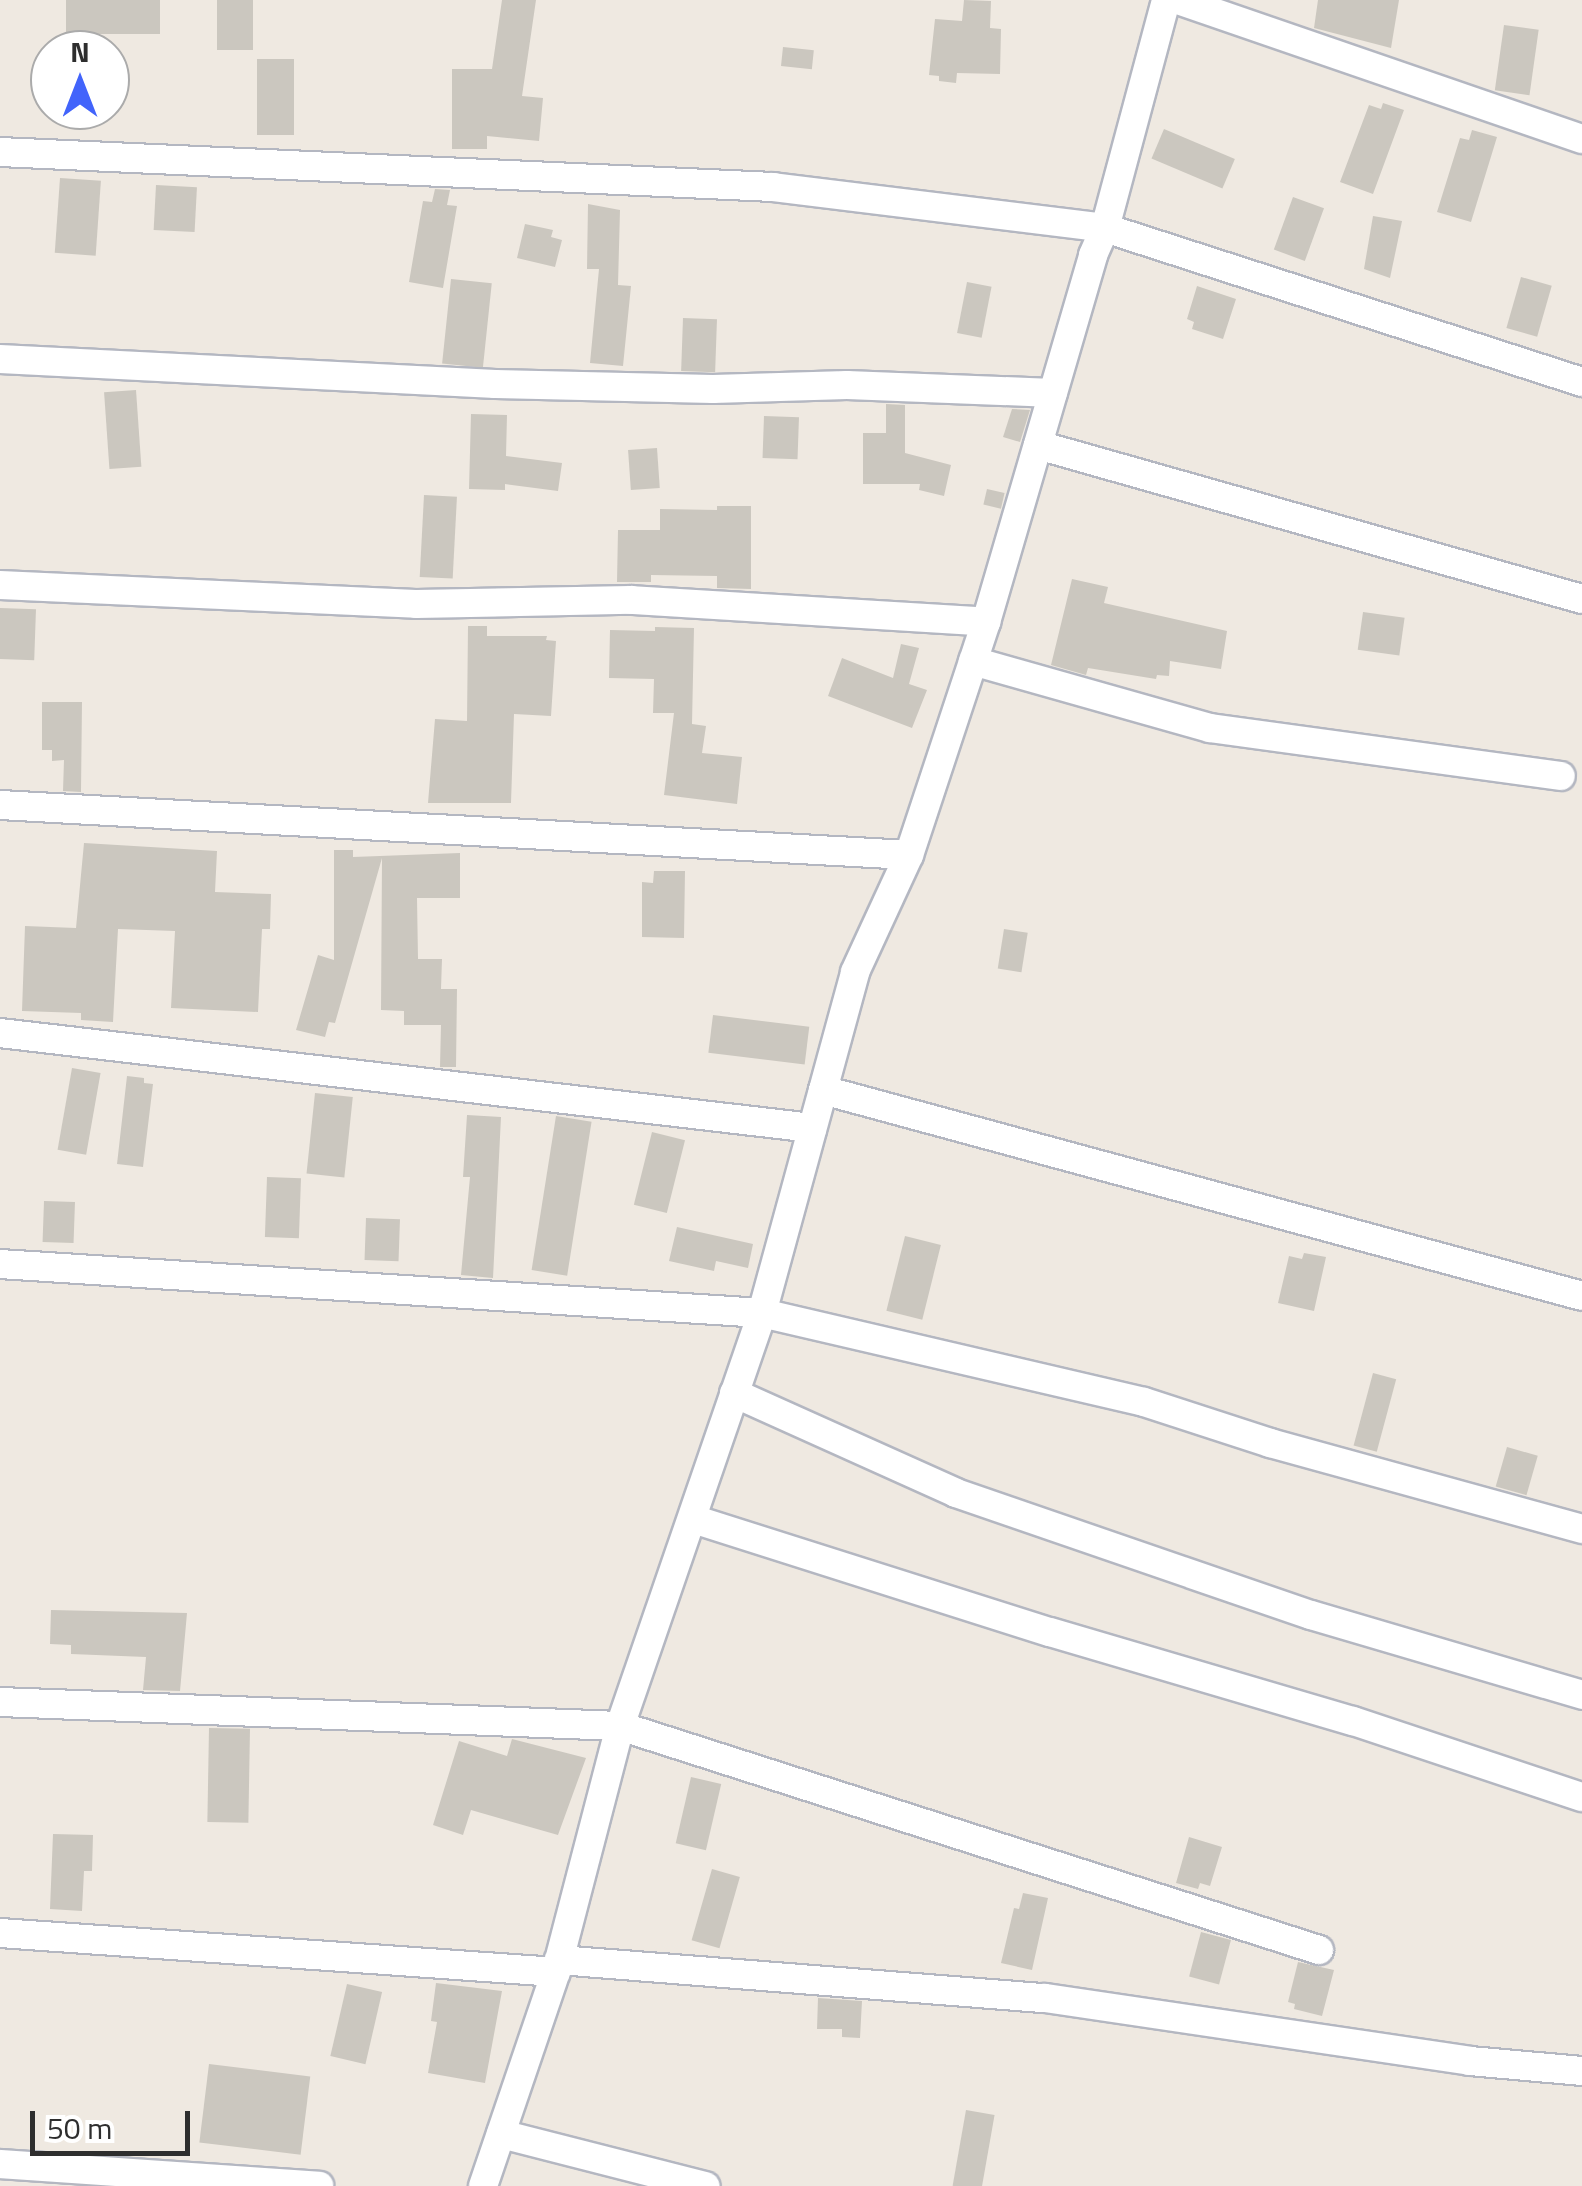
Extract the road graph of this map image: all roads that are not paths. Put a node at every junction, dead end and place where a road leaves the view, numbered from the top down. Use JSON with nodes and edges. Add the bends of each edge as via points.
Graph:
{"nodes":[{"id":1,"x":1166,"y":0,"type":"edge"},
{"id":2,"x":1178,"y":0,"type":"edge"},
{"id":3,"x":1582,"y":138,"type":"edge"},
{"id":4,"x":0,"y":152,"type":"edge"},
{"id":5,"x":1105,"y":228,"type":"junction"},
{"id":6,"x":0,"y":360,"type":"edge"},
{"id":7,"x":1582,"y":382,"type":"edge"},
{"id":8,"x":1053,"y":393,"type":"junction"},
{"id":9,"x":1038,"y":445,"type":"junction"},
{"id":10,"x":0,"y":585,"type":"edge"},
{"id":11,"x":1582,"y":599,"type":"edge"},
{"id":12,"x":986,"y":622,"type":"junction"},
{"id":13,"x":973,"y":661,"type":"junction"},
{"id":14,"x":1561,"y":776,"type":"dead end"},
{"id":15,"x":0,"y":805,"type":"edge"},
{"id":16,"x":909,"y":855,"type":"junction"},
{"id":17,"x":0,"y":1033,"type":"edge"},
{"id":18,"x":823,"y":1090,"type":"junction"},
{"id":19,"x":812,"y":1128,"type":"junction"},
{"id":20,"x":0,"y":1264,"type":"edge"},
{"id":21,"x":1582,"y":1296,"type":"edge"},
{"id":22,"x":762,"y":1312,"type":"junction"},
{"id":23,"x":734,"y":1393,"type":"junction"},
{"id":24,"x":693,"y":1519,"type":"junction"},
{"id":25,"x":1582,"y":1529,"type":"edge"},
{"id":26,"x":1582,"y":1696,"type":"edge"},
{"id":27,"x":0,"y":1702,"type":"edge"},
{"id":28,"x":620,"y":1726,"type":"junction"},
{"id":29,"x":1582,"y":1797,"type":"edge"},
{"id":30,"x":0,"y":1932,"type":"edge"},
{"id":31,"x":1320,"y":1950,"type":"dead end"},
{"id":32,"x":557,"y":1966,"type":"junction"},
{"id":33,"x":1582,"y":2071,"type":"edge"},
{"id":34,"x":501,"y":2134,"type":"junction"},
{"id":35,"x":0,"y":2164,"type":"edge"},
{"id":36,"x":319,"y":2186,"type":"edge"},
{"id":37,"x":484,"y":2186,"type":"edge"},
{"id":38,"x":704,"y":2186,"type":"edge"}],
"edges":[{"from":1,"to":5,"type":"street"},
{"from":2,"to":3,"type":"street"},
{"from":4,"to":5,"type":"street","via":[[773,187]]},
{"from":5,"to":7,"type":"street"},
{"from":5,"to":8,"type":"street"},
{"from":6,"to":8,"type":"street","via":[[495,384]]},
{"from":8,"to":9,"type":"street"},
{"from":9,"to":11,"type":"street"},
{"from":9,"to":12,"type":"street"},
{"from":10,"to":12,"type":"street","via":[[416,604],[632,600]]},
{"from":12,"to":13,"type":"street"},
{"from":13,"to":14,"type":"street","via":[[1210,728]]},
{"from":13,"to":16,"type":"street"},
{"from":15,"to":16,"type":"street"},
{"from":16,"to":18,"type":"street","via":[[855,972]]},
{"from":17,"to":19,"type":"street"},
{"from":18,"to":19,"type":"street"},
{"from":18,"to":21,"type":"street"},
{"from":19,"to":22,"type":"street"},
{"from":20,"to":22,"type":"street"},
{"from":22,"to":23,"type":"street"},
{"from":22,"to":25,"type":"street","via":[[1144,1402]]},
{"from":23,"to":24,"type":"street"},
{"from":23,"to":26,"type":"street","via":[[956,1493],[1311,1615]]},
{"from":24,"to":28,"type":"street"},
{"from":24,"to":29,"type":"street"},
{"from":27,"to":28,"type":"street"},
{"from":28,"to":31,"type":"street"},
{"from":28,"to":32,"type":"street"},
{"from":30,"to":32,"type":"street"},
{"from":32,"to":33,"type":"street","via":[[1045,1998],[1470,2061]]},
{"from":32,"to":34,"type":"street"},
{"from":34,"to":37,"type":"street"},
{"from":34,"to":38,"type":"street"},
{"from":35,"to":36,"type":"street"}]}
